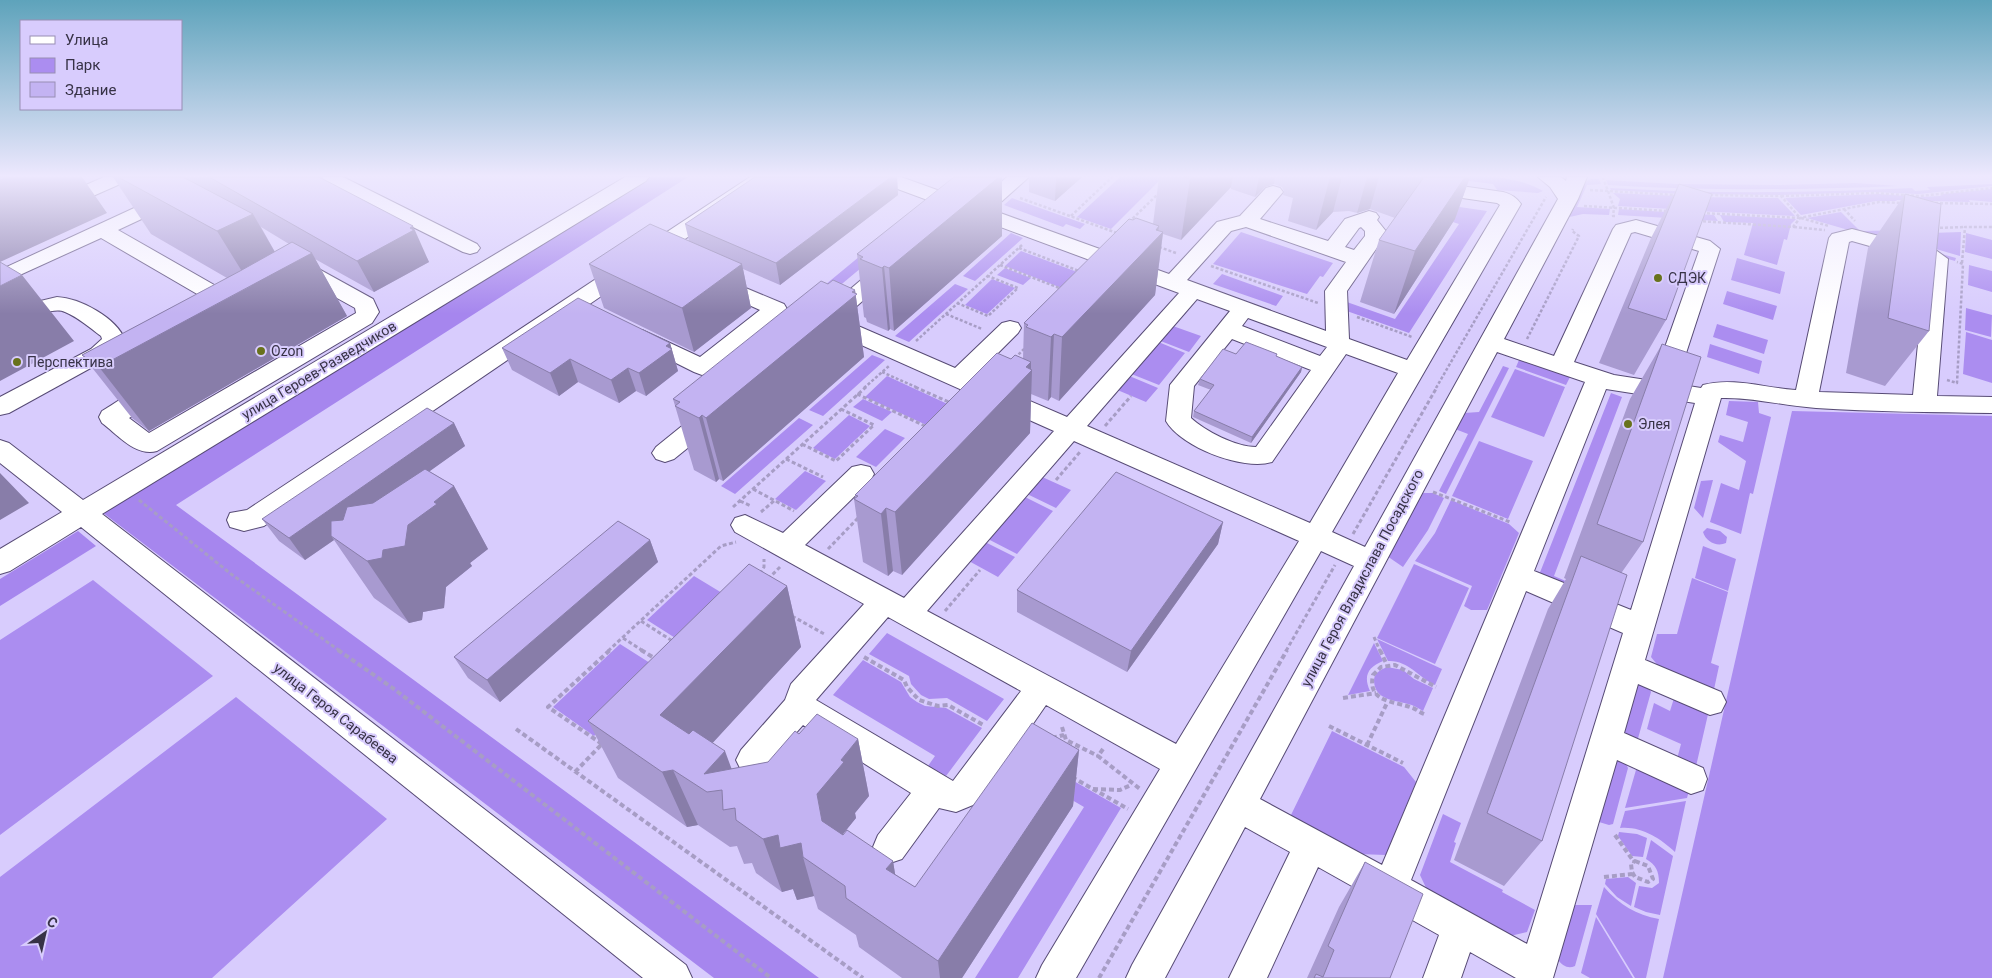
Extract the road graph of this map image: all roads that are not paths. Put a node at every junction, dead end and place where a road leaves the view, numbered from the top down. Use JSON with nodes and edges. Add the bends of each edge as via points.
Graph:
{"nodes":[{"id":1,"x":19,"y":223,"type":"edge"},
{"id":2,"x":123,"y":223,"type":"edge"},
{"id":3,"x":419,"y":223,"type":"edge"},
{"id":4,"x":563,"y":223,"type":"edge"},
{"id":5,"x":704,"y":223,"type":"edge"},
{"id":6,"x":1008,"y":223,"type":"edge"},
{"id":7,"x":1239,"y":223,"type":"edge"},
{"id":8,"x":1252,"y":223,"type":"edge"},
{"id":9,"x":1353,"y":223,"type":"edge"},
{"id":10,"x":1370,"y":223,"type":"edge"},
{"id":11,"x":1500,"y":223,"type":"edge"},
{"id":12,"x":1558,"y":223,"type":"edge"},
{"id":13,"x":102,"y":230,"type":"junction"},
{"id":14,"x":0,"y":231,"type":"edge"},
{"id":15,"x":470,"y":248,"type":"dead end"},
{"id":16,"x":1332,"y":250,"type":"junction"},
{"id":17,"x":277,"y":255,"type":"edge"},
{"id":18,"x":904,"y":255,"type":"edge"},
{"id":19,"x":1359,"y":259,"type":"junction"},
{"id":20,"x":696,"y":273,"type":"edge"},
{"id":21,"x":0,"y":278,"type":"edge"},
{"id":22,"x":1183,"y":287,"type":"junction"},
{"id":23,"x":574,"y":304,"type":"junction"},
{"id":24,"x":1244,"y":309,"type":"junction"},
{"id":25,"x":251,"y":313,"type":"edge"},
{"id":26,"x":599,"y":317,"type":"edge"},
{"id":27,"x":0,"y":327,"type":"edge"},
{"id":28,"x":625,"y":329,"type":"edge"},
{"id":29,"x":1227,"y":329,"type":"junction"},
{"id":30,"x":1005,"y":332,"type":"road end"},
{"id":31,"x":1489,"y":342,"type":"junction"},
{"id":32,"x":1340,"y":344,"type":"junction"},
{"id":33,"x":1561,"y":366,"type":"junction"},
{"id":34,"x":1326,"y":367,"type":"junction"},
{"id":35,"x":1412,"y":370,"type":"junction"},
{"id":36,"x":178,"y":379,"type":"dead end"},
{"id":37,"x":958,"y":379,"type":"junction"},
{"id":38,"x":1598,"y":379,"type":"junction"},
{"id":39,"x":1662,"y":391,"type":"junction"},
{"id":40,"x":1709,"y":397,"type":"junction"},
{"id":41,"x":1806,"y":399,"type":"junction"},
{"id":42,"x":1924,"y":403,"type":"junction"},
{"id":43,"x":726,"y":404,"type":"edge"},
{"id":44,"x":1992,"y":405,"type":"edge"},
{"id":45,"x":0,"y":407,"type":"edge"},
{"id":46,"x":1077,"y":438,"type":"junction"},
{"id":47,"x":0,"y":448,"type":"edge"},
{"id":48,"x":665,"y":454,"type":"dead end"},
{"id":49,"x":861,"y":474,"type":"dead end"},
{"id":50,"x":82,"y":513,"type":"junction"},
{"id":51,"x":740,"y":519,"type":"road end"},
{"id":52,"x":240,"y":520,"type":"dead end"},
{"id":53,"x":1316,"y":537,"type":"junction"},
{"id":54,"x":789,"y":554,"type":"junction"},
{"id":55,"x":1370,"y":561,"type":"junction"},
{"id":56,"x":0,"y":563,"type":"edge"},
{"id":57,"x":1518,"y":576,"type":"junction"},
{"id":58,"x":908,"y":614,"type":"junction"},
{"id":59,"x":1640,"y":627,"type":"junction"},
{"id":60,"x":1628,"y":666,"type":"junction"},
{"id":61,"x":1042,"y":688,"type":"junction"},
{"id":62,"x":1710,"y":702,"type":"dead end"},
{"id":63,"x":800,"y":706,"type":"junction"},
{"id":64,"x":1606,"y":740,"type":"junction"},
{"id":65,"x":752,"y":760,"type":"dead end"},
{"id":66,"x":1180,"y":763,"type":"junction"},
{"id":67,"x":1691,"y":779,"type":"dead end"},
{"id":68,"x":934,"y":789,"type":"junction"},
{"id":69,"x":1238,"y":805,"type":"junction"},
{"id":70,"x":1311,"y":845,"type":"junction"},
{"id":71,"x":890,"y":847,"type":"dead end"},
{"id":72,"x":1390,"y":888,"type":"junction"},
{"id":73,"x":1460,"y":927,"type":"junction"},
{"id":74,"x":1545,"y":974,"type":"edge"},
{"id":75,"x":673,"y":978,"type":"edge"},
{"id":76,"x":1055,"y":978,"type":"edge"},
{"id":77,"x":1145,"y":978,"type":"edge"},
{"id":78,"x":1248,"y":978,"type":"edge"},
{"id":79,"x":1442,"y":978,"type":"edge"}],
"edges":[{"from":1,"to":14,"type":"street"},
{"from":2,"to":13,"type":"street"},
{"from":3,"to":15,"type":"street"},
{"from":4,"to":50,"type":"street","name":"улица Героев-Разведчиков"},
{"from":5,"to":23,"type":"street","via":[[660,257]]},
{"from":6,"to":22,"type":"street"},
{"from":7,"to":22,"type":"street","via":[[1224,226]]},
{"from":8,"to":16,"type":"street"},
{"from":9,"to":16,"type":"street"},
{"from":10,"to":19,"type":"street","via":[[1376,233]]},
{"from":11,"to":35,"type":"street"},
{"from":12,"to":31,"type":"street","name":"улица Героя Владислава Посадского"},
{"from":13,"to":21,"type":"street"},
{"from":13,"to":25,"type":"street"},
{"from":16,"to":19,"type":"street"},
{"from":17,"to":36,"type":"street","via":[[303,279],[365,304],[368,312],[364,318],[148,446],[111,417]]},
{"from":18,"to":37,"type":"street","via":[[814,322]]},
{"from":19,"to":32,"type":"street","via":[[1336,291]]},
{"from":20,"to":28,"type":"street","via":[[776,309],[702,366]]},
{"from":22,"to":24,"type":"street"},
{"from":22,"to":46,"type":"street"},
{"from":23,"to":26,"type":"street"},
{"from":23,"to":52,"type":"street","via":[[254,519]]},
{"from":24,"to":29,"type":"street"},
{"from":24,"to":32,"type":"street"},
{"from":27,"to":45,"type":"street","via":[[55,303],[66,304],[111,332],[114,340],[98,354]]},
{"from":29,"to":34,"type":"street"},
{"from":29,"to":34,"type":"street","via":[[1182,385],[1178,421],[1211,443],[1248,456],[1263,456]]},
{"from":30,"to":37,"type":"street"},
{"from":31,"to":33,"type":"street"},
{"from":31,"to":55,"type":"street","name":"улица Героя Владислава Посадского"},
{"from":32,"to":34,"type":"street"},
{"from":32,"to":35,"type":"street"},
{"from":33,"to":38,"type":"street"},
{"from":33,"to":39,"type":"street","via":[[1623,229],[1640,227],[1710,249]]},
{"from":35,"to":53,"type":"street"},
{"from":37,"to":46,"type":"street"},
{"from":38,"to":39,"type":"street"},
{"from":38,"to":57,"type":"street"},
{"from":39,"to":40,"type":"street"},
{"from":40,"to":41,"type":"street","via":[[1711,392],[1717,391]]},
{"from":40,"to":59,"type":"street"},
{"from":41,"to":42,"type":"street"},
{"from":41,"to":42,"type":"street","via":[[1839,238],[1852,235],[1937,259]]},
{"from":42,"to":44,"type":"street"},
{"from":43,"to":48,"type":"street"},
{"from":46,"to":53,"type":"street"},
{"from":46,"to":58,"type":"street"},
{"from":47,"to":50,"type":"street","name":"улица Героя Сарабеева"},
{"from":49,"to":54,"type":"street","via":[[813,521]]},
{"from":50,"to":56,"type":"street","name":"улица Героев-Разведчиков"},
{"from":50,"to":75,"type":"street","name":"улица Героя Сарабеева"},
{"from":51,"to":54,"type":"street"},
{"from":53,"to":55,"type":"street"},
{"from":53,"to":66,"type":"street"},
{"from":54,"to":58,"type":"street"},
{"from":55,"to":69,"type":"street","name":"улица Героя Владислава Посадского"},
{"from":57,"to":59,"type":"street"},
{"from":57,"to":72,"type":"street"},
{"from":58,"to":61,"type":"street"},
{"from":58,"to":63,"type":"street","via":[[845,646],[802,693]]},
{"from":59,"to":60,"type":"street"},
{"from":60,"to":62,"type":"street"},
{"from":60,"to":64,"type":"street"},
{"from":61,"to":66,"type":"street"},
{"from":61,"to":68,"type":"street","via":[[961,796],[951,798]]},
{"from":63,"to":65,"type":"street"},
{"from":63,"to":68,"type":"street"},
{"from":64,"to":67,"type":"street"},
{"from":64,"to":74,"type":"street"},
{"from":66,"to":76,"type":"street"},
{"from":68,"to":71,"type":"street"},
{"from":69,"to":70,"type":"street"},
{"from":69,"to":77,"type":"street","name":"улица Героя Владислава Посадского"},
{"from":70,"to":72,"type":"street"},
{"from":70,"to":78,"type":"street"},
{"from":72,"to":73,"type":"street"},
{"from":73,"to":74,"type":"street"},
{"from":73,"to":79,"type":"street"}]}
